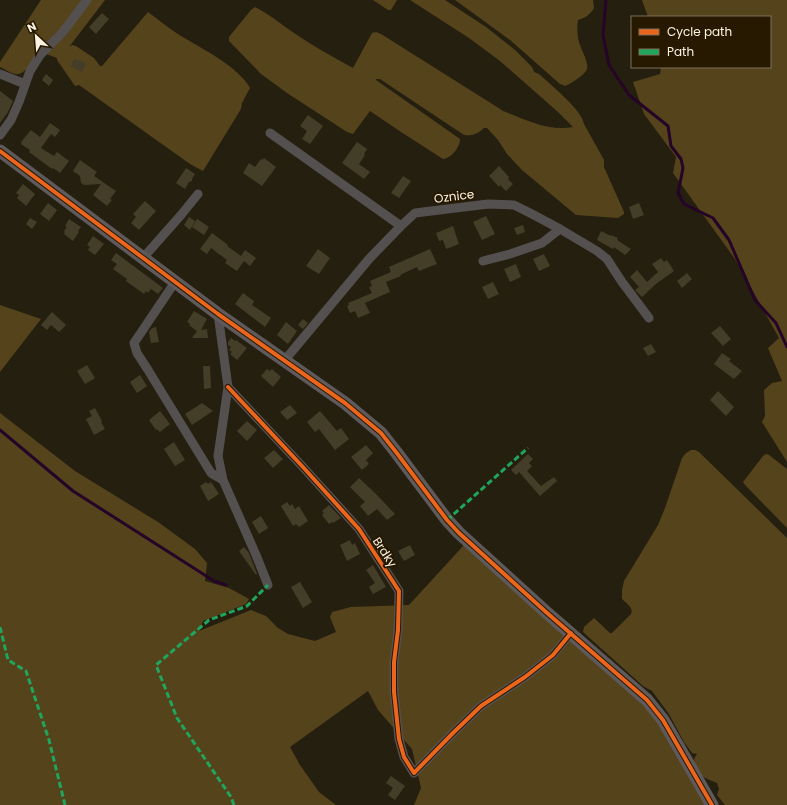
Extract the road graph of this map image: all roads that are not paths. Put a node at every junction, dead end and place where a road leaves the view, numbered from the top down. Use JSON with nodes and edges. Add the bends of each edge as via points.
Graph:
{"nodes":[{"id":1,"x":87,"y":0,"type":"edge"},
{"id":2,"x":0,"y":74,"type":"edge"},
{"id":3,"x":25,"y":84,"type":"junction"},
{"id":4,"x":270,"y":133,"type":"dead end"},
{"id":5,"x":0,"y":135,"type":"edge"},
{"id":6,"x":0,"y":152,"type":"edge"},
{"id":7,"x":198,"y":194,"type":"dead end"},
{"id":8,"x":401,"y":226,"type":"junction"},
{"id":9,"x":560,"y":229,"type":"junction"},
{"id":10,"x":143,"y":258,"type":"junction"},
{"id":11,"x":483,"y":261,"type":"dead end"},
{"id":12,"x":175,"y":282,"type":"junction"},
{"id":13,"x":218,"y":314,"type":"junction"},
{"id":14,"x":649,"y":318,"type":"dead end"},
{"id":15,"x":284,"y":361,"type":"junction"},
{"id":16,"x":228,"y":387,"type":"junction"},
{"id":17,"x":223,"y":480,"type":"junction"},
{"id":18,"x":268,"y":585,"type":"dead end"},
{"id":19,"x":571,"y":633,"type":"junction"},
{"id":20,"x":712,"y":805,"type":"edge"}],
"edges":[{"from":1,"to":3,"type":"street","via":[[62,32],[40,54]]},
{"from":2,"to":3,"type":"street"},
{"from":3,"to":5,"type":"street","via":[[20,102]]},
{"from":4,"to":8,"type":"street"},
{"from":6,"to":10,"type":"street"},
{"from":7,"to":10,"type":"street"},
{"from":8,"to":9,"type":"street","name":"Oznice","via":[[415,213],[488,204],[514,205]]},
{"from":8,"to":15,"type":"street","name":"Oznice","via":[[369,259]]},
{"from":9,"to":11,"type":"street","via":[[542,243]]},
{"from":9,"to":14,"type":"street","name":"Oznice","via":[[607,259]]},
{"from":10,"to":12,"type":"street"},
{"from":12,"to":13,"type":"street"},
{"from":12,"to":17,"type":"street","via":[[134,343],[211,473]]},
{"from":13,"to":15,"type":"street"},
{"from":13,"to":16,"type":"street"},
{"from":15,"to":19,"type":"street","via":[[345,403],[381,433],[459,533]]},
{"from":16,"to":17,"type":"street","via":[[218,456]]},
{"from":16,"to":19,"type":"street","name":"Brdky","via":[[358,529],[399,591],[394,692],[399,739],[404,757],[414,773],[481,706],[554,655]]},
{"from":17,"to":18,"type":"street"},
{"from":19,"to":20,"type":"street","via":[[647,700],[663,720]]}]}
